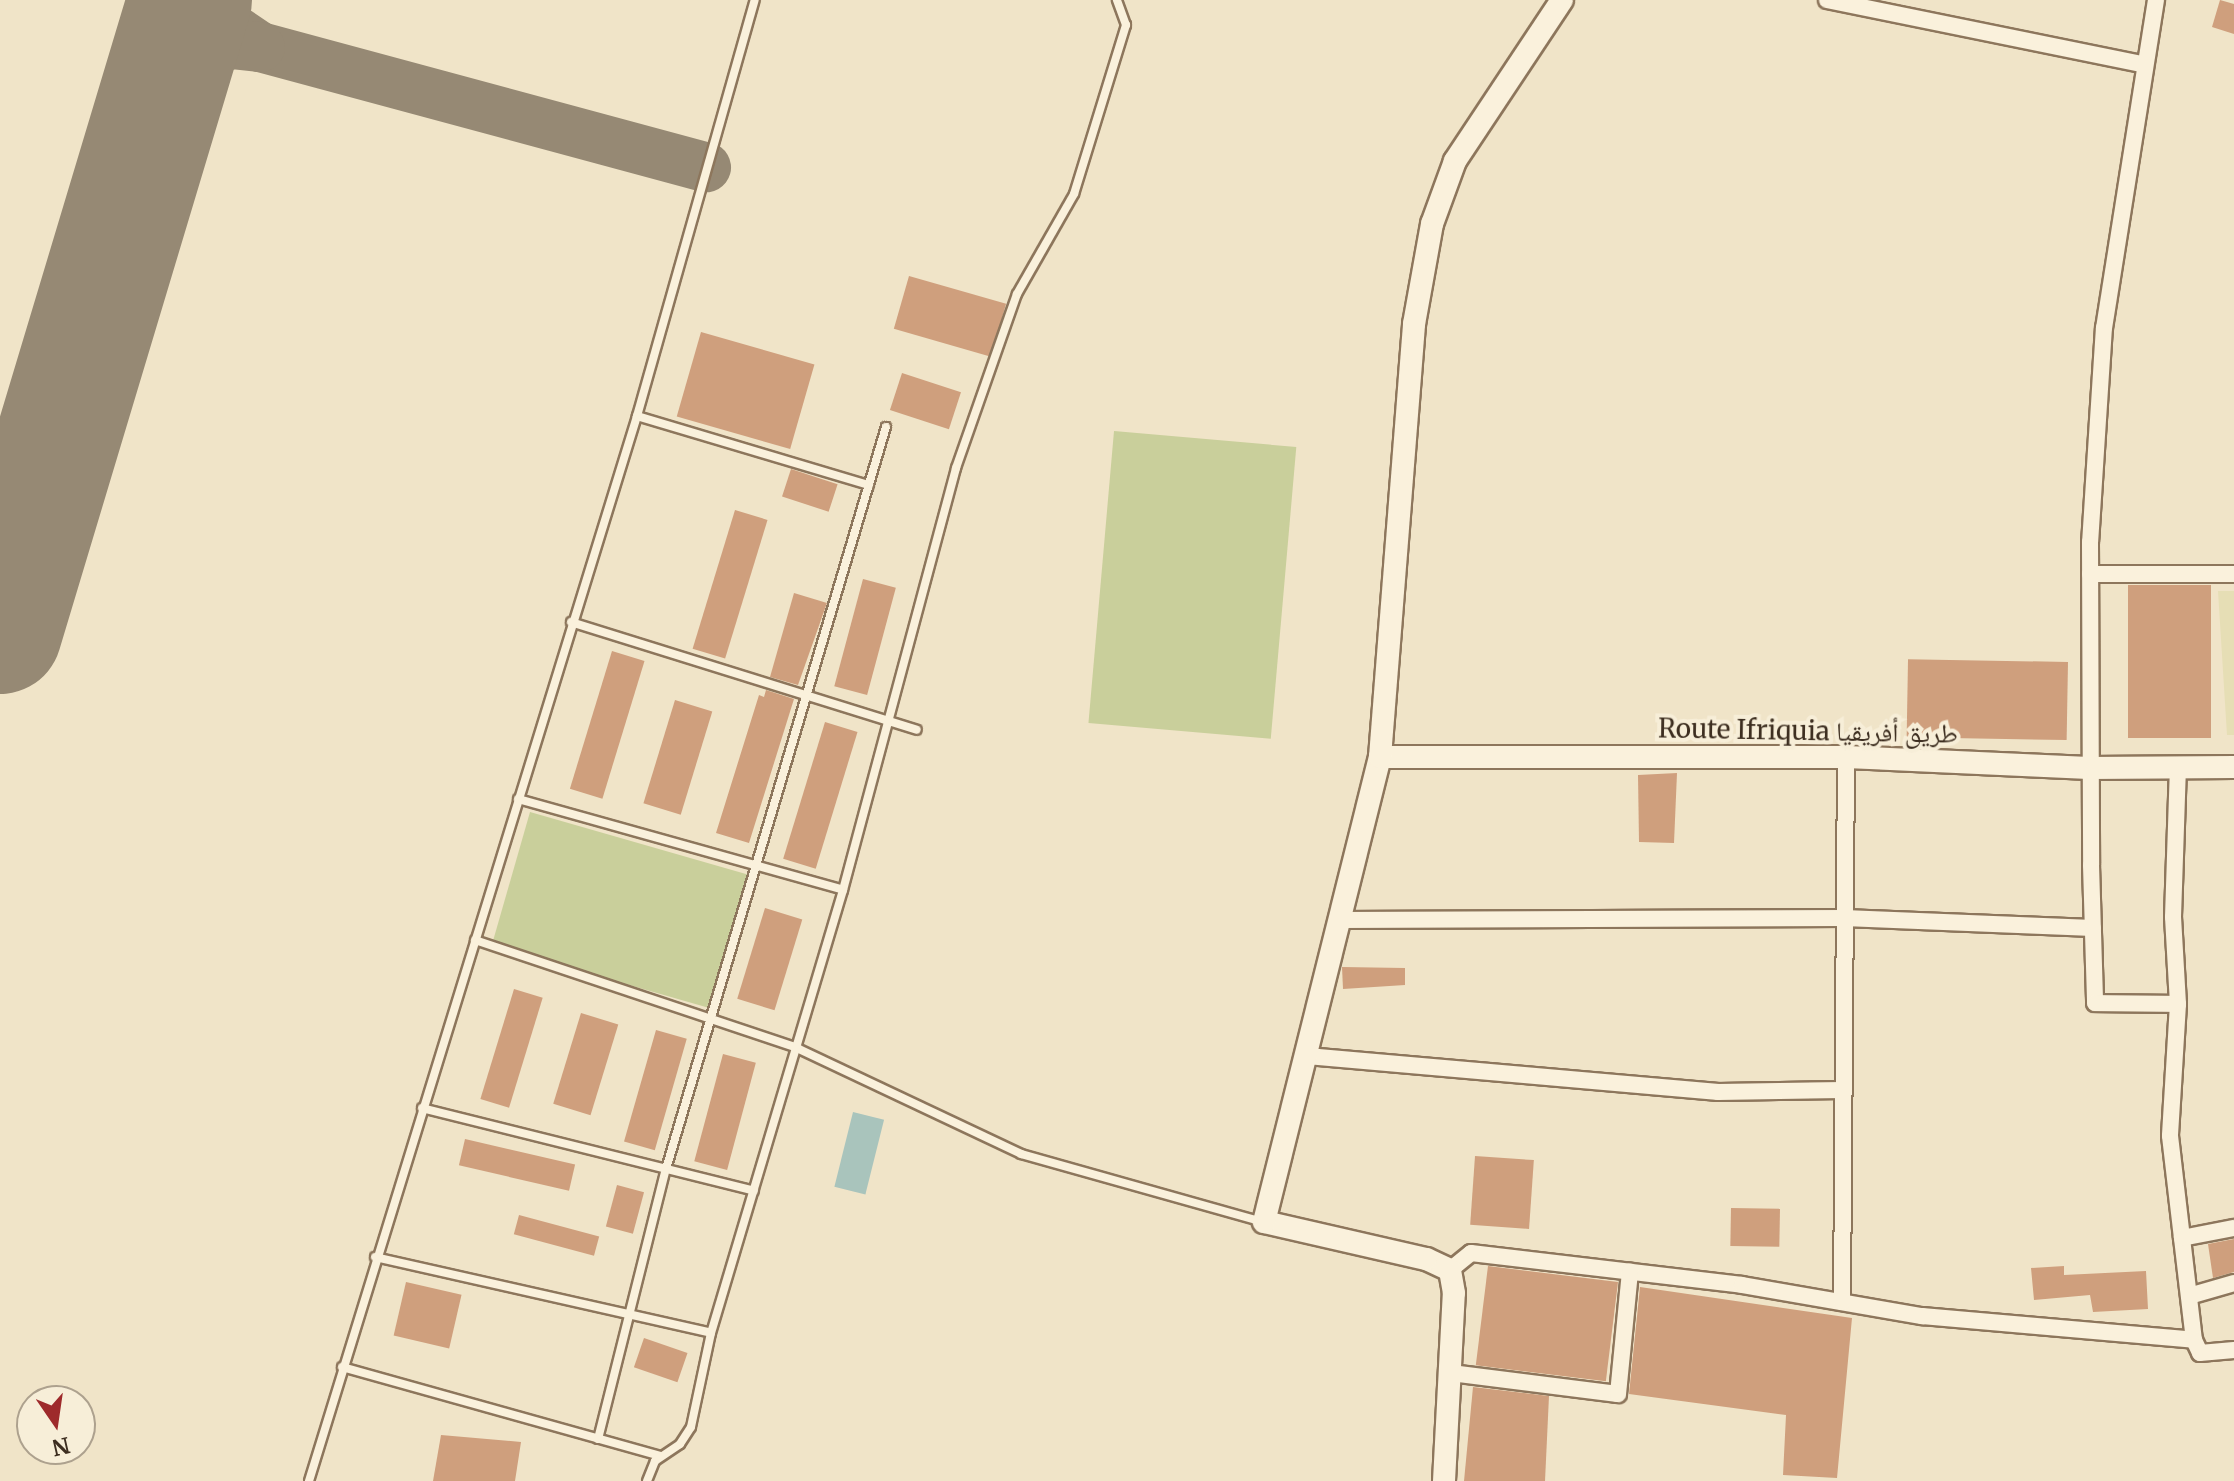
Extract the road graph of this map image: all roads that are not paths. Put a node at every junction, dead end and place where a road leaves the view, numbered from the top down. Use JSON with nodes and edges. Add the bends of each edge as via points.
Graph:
{"nodes":[{"id":1,"x":755,"y":0,"type":"edge"},
{"id":2,"x":1117,"y":0,"type":"edge"},
{"id":3,"x":1562,"y":0,"type":"edge"},
{"id":4,"x":1827,"y":0,"type":"edge"},
{"id":5,"x":2156,"y":0,"type":"edge"},
{"id":6,"x":2142,"y":64,"type":"junction"},
{"id":7,"x":637,"y":416,"type":"junction"},
{"id":8,"x":886,"y":427,"type":"dead end"},
{"id":9,"x":869,"y":485,"type":"junction"},
{"id":10,"x":2090,"y":574,"type":"junction"},
{"id":11,"x":2234,"y":574,"type":"edge"},
{"id":12,"x":571,"y":622,"type":"junction"},
{"id":13,"x":807,"y":696,"type":"junction"},
{"id":14,"x":886,"y":721,"type":"junction"},
{"id":15,"x":917,"y":730,"type":"dead end"},
{"id":16,"x":1380,"y":757,"type":"junction"},
{"id":17,"x":1846,"y":757,"type":"junction"},
{"id":18,"x":2178,"y":766,"type":"junction"},
{"id":19,"x":2234,"y":767,"type":"edge"},
{"id":20,"x":2089,"y":768,"type":"junction"},
{"id":21,"x":518,"y":799,"type":"junction"},
{"id":22,"x":755,"y":866,"type":"junction"},
{"id":23,"x":843,"y":890,"type":"junction"},
{"id":24,"x":1844,"y":918,"type":"junction"},
{"id":25,"x":1340,"y":920,"type":"junction"},
{"id":26,"x":2093,"y":928,"type":"junction"},
{"id":27,"x":475,"y":940,"type":"junction"},
{"id":28,"x":2178,"y":1004,"type":"junction"},
{"id":29,"x":710,"y":1017,"type":"junction"},
{"id":30,"x":797,"y":1048,"type":"junction"},
{"id":31,"x":1307,"y":1056,"type":"junction"},
{"id":32,"x":1843,"y":1090,"type":"junction"},
{"id":33,"x":422,"y":1108,"type":"junction"},
{"id":34,"x":666,"y":1169,"type":"junction"},
{"id":35,"x":754,"y":1191,"type":"junction"},
{"id":36,"x":1264,"y":1222,"type":"junction"},
{"id":37,"x":2234,"y":1228,"type":"edge"},
{"id":38,"x":2182,"y":1238,"type":"junction"},
{"id":39,"x":375,"y":1257,"type":"junction"},
{"id":40,"x":1450,"y":1270,"type":"junction"},
{"id":41,"x":1630,"y":1272,"type":"junction"},
{"id":42,"x":2234,"y":1283,"type":"edge"},
{"id":43,"x":2189,"y":1296,"type":"junction"},
{"id":44,"x":1842,"y":1302,"type":"junction"},
{"id":45,"x":627,"y":1314,"type":"junction"},
{"id":46,"x":711,"y":1333,"type":"junction"},
{"id":47,"x":2194,"y":1340,"type":"junction"},
{"id":48,"x":2234,"y":1350,"type":"edge"},
{"id":49,"x":342,"y":1367,"type":"junction"},
{"id":50,"x":1451,"y":1373,"type":"junction"},
{"id":51,"x":598,"y":1439,"type":"junction"},
{"id":52,"x":660,"y":1456,"type":"junction"},
{"id":53,"x":309,"y":1481,"type":"edge"},
{"id":54,"x":647,"y":1481,"type":"edge"},
{"id":55,"x":1444,"y":1481,"type":"edge"}],
"edges":[{"from":1,"to":7,"type":"lane"},
{"from":2,"to":14,"type":"lane","via":[[1126,25],[1074,194],[1017,294],[956,468]]},
{"from":3,"to":16,"type":"street","via":[[1455,161],[1432,224],[1414,324]]},
{"from":4,"to":6,"type":"street"},
{"from":5,"to":6,"type":"street"},
{"from":6,"to":10,"type":"street","via":[[2104,327]]},
{"from":7,"to":9,"type":"lane"},
{"from":7,"to":12,"type":"lane"},
{"from":8,"to":9,"type":"lane"},
{"from":9,"to":13,"type":"lane"},
{"from":10,"to":11,"type":"street"},
{"from":10,"to":20,"type":"street"},
{"from":12,"to":13,"type":"lane"},
{"from":12,"to":21,"type":"lane"},
{"from":13,"to":14,"type":"lane"},
{"from":13,"to":22,"type":"lane"},
{"from":14,"to":15,"type":"lane"},
{"from":14,"to":23,"type":"lane"},
{"from":16,"to":17,"type":"street","name":"Route Ifriquia طريق أفريقيا"},
{"from":16,"to":25,"type":"street"},
{"from":17,"to":20,"type":"street","name":"Route Ifriquia طريق أفريقيا"},
{"from":17,"to":24,"type":"street"},
{"from":18,"to":19,"type":"street","name":"Route Ifriquia طريق أفريقيا"},
{"from":18,"to":20,"type":"street","name":"Route Ifriquia طريق أفريقيا"},
{"from":18,"to":28,"type":"street","via":[[2173,917]]},
{"from":20,"to":26,"type":"street"},
{"from":21,"to":22,"type":"lane"},
{"from":21,"to":27,"type":"lane"},
{"from":22,"to":23,"type":"lane"},
{"from":22,"to":29,"type":"lane"},
{"from":23,"to":30,"type":"lane"},
{"from":24,"to":25,"type":"street"},
{"from":24,"to":26,"type":"street"},
{"from":24,"to":32,"type":"street"},
{"from":25,"to":31,"type":"street"},
{"from":26,"to":28,"type":"street","via":[[2095,1003]]},
{"from":27,"to":29,"type":"lane"},
{"from":27,"to":33,"type":"lane"},
{"from":28,"to":38,"type":"street","via":[[2170,1136]]},
{"from":29,"to":30,"type":"lane"},
{"from":29,"to":34,"type":"lane"},
{"from":30,"to":35,"type":"lane"},
{"from":30,"to":36,"type":"lane","via":[[1021,1154]]},
{"from":31,"to":32,"type":"street","via":[[1718,1092]]},
{"from":31,"to":36,"type":"street"},
{"from":32,"to":44,"type":"street"},
{"from":33,"to":34,"type":"lane"},
{"from":33,"to":39,"type":"lane"},
{"from":34,"to":35,"type":"lane"},
{"from":34,"to":45,"type":"lane"},
{"from":35,"to":46,"type":"lane"},
{"from":36,"to":40,"type":"street","via":[[1426,1259]]},
{"from":37,"to":38,"type":"street"},
{"from":38,"to":43,"type":"street"},
{"from":39,"to":45,"type":"lane"},
{"from":39,"to":49,"type":"lane"},
{"from":40,"to":41,"type":"street","via":[[1471,1253]]},
{"from":40,"to":50,"type":"street"},
{"from":41,"to":44,"type":"street"},
{"from":41,"to":50,"type":"street","via":[[1618,1394]]},
{"from":42,"to":43,"type":"street"},
{"from":43,"to":47,"type":"street"},
{"from":44,"to":47,"type":"street","via":[[1922,1316]]},
{"from":45,"to":46,"type":"lane"},
{"from":45,"to":51,"type":"lane"},
{"from":46,"to":52,"type":"lane","via":[[689,1432]]},
{"from":47,"to":48,"type":"street","via":[[2200,1353]]},
{"from":49,"to":51,"type":"lane"},
{"from":49,"to":53,"type":"lane"},
{"from":50,"to":55,"type":"street"},
{"from":51,"to":52,"type":"lane"},
{"from":52,"to":54,"type":"lane"}]}
